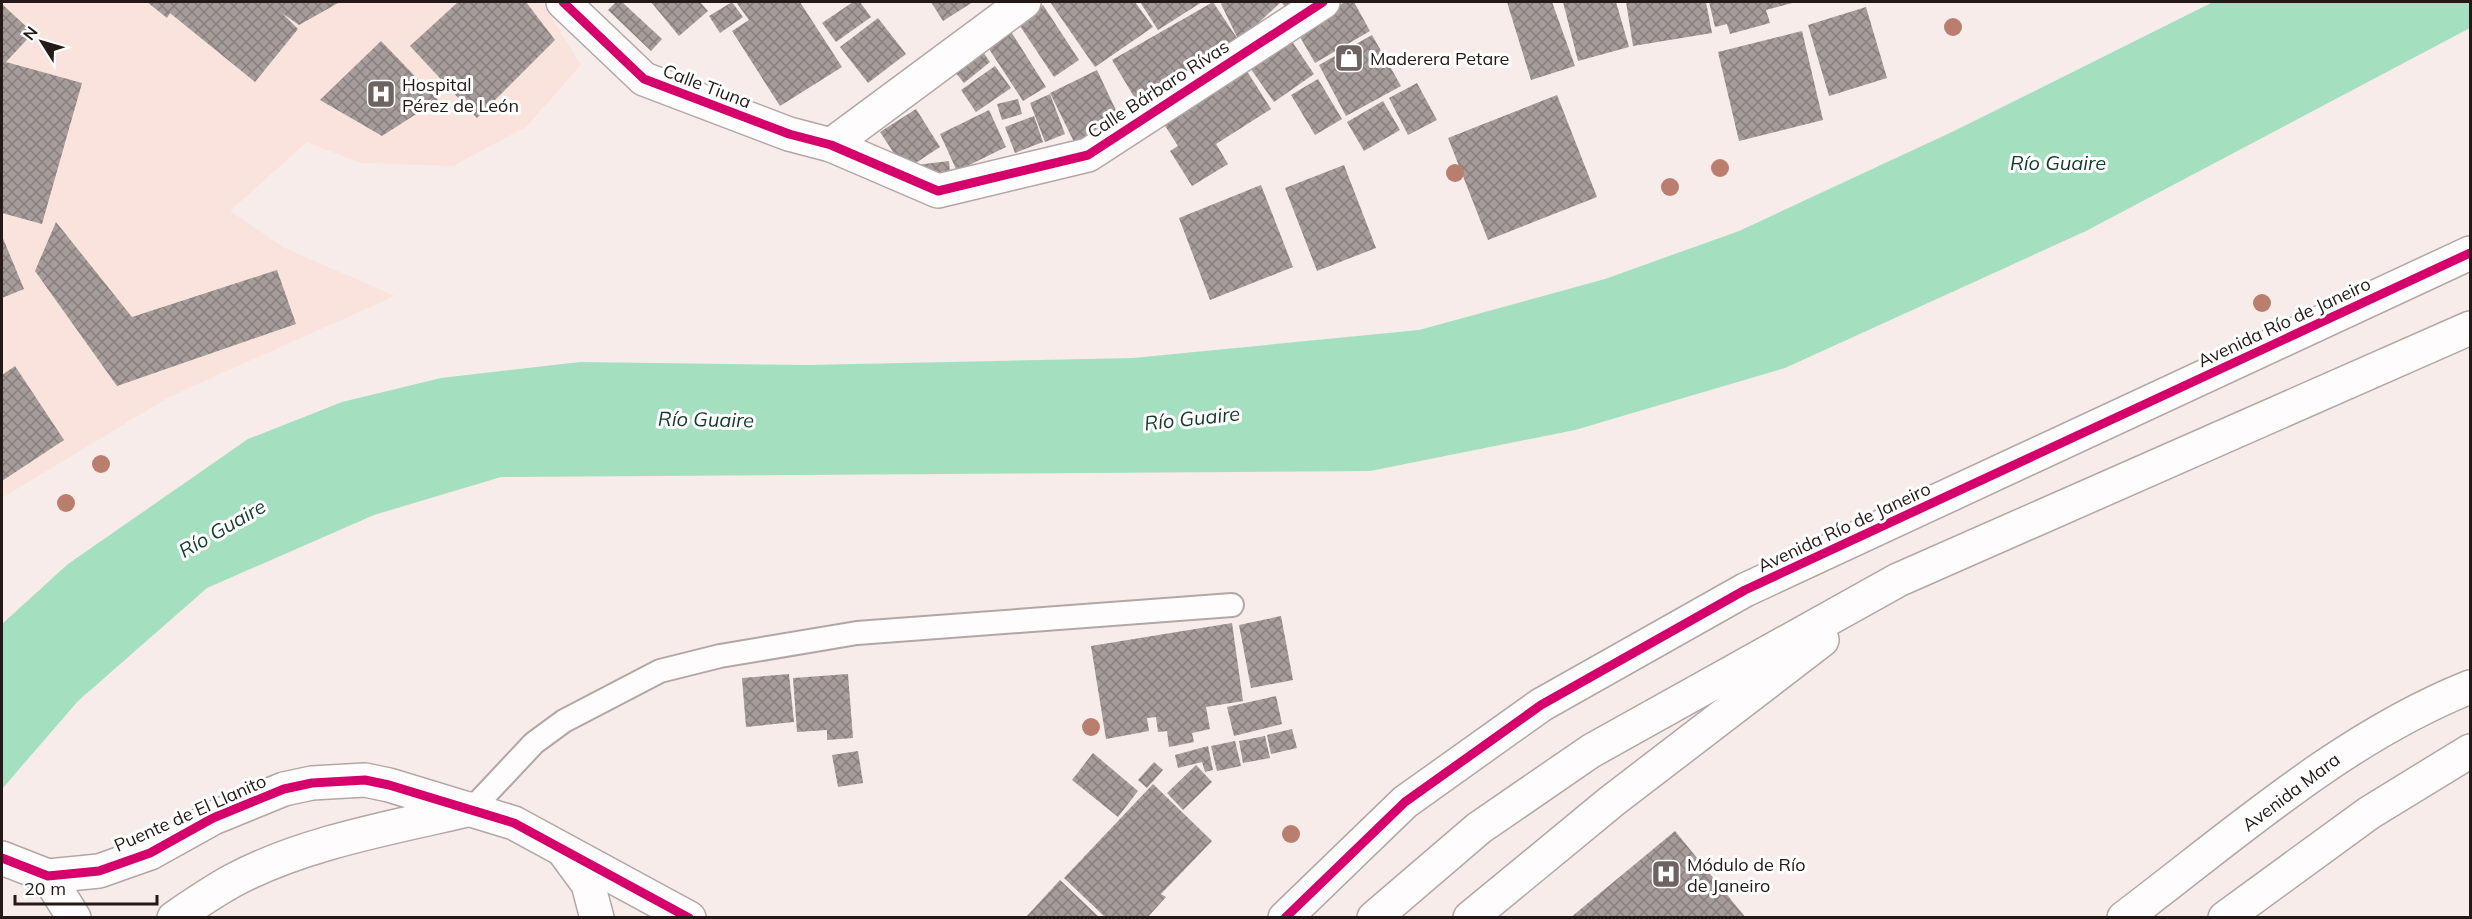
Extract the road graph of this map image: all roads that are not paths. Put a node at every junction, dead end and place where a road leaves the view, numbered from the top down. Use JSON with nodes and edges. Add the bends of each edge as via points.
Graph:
{"nodes":[{"id":1,"x":563,"y":2,"type":"edge"},
{"id":2,"x":1024,"y":2,"type":"edge"},
{"id":3,"x":1323,"y":2,"type":"edge"},
{"id":4,"x":831,"y":145,"type":"junction"},
{"id":5,"x":2470,"y":253,"type":"edge"},
{"id":6,"x":2470,"y":328,"type":"edge"},
{"id":7,"x":1898,"y":580,"type":"junction"},
{"id":8,"x":1232,"y":605,"type":"dead end"},
{"id":9,"x":2470,"y":687,"type":"edge"},
{"id":10,"x":2470,"y":751,"type":"edge"},
{"id":11,"x":472,"y":809,"type":"junction"},
{"id":12,"x":558,"y":844,"type":"junction"},
{"id":13,"x":2,"y":858,"type":"edge"},
{"id":14,"x":48,"y":876,"type":"junction"},
{"id":15,"x":74,"y":918,"type":"edge"},
{"id":16,"x":174,"y":918,"type":"edge"},
{"id":17,"x":597,"y":918,"type":"edge"},
{"id":18,"x":689,"y":918,"type":"edge"},
{"id":19,"x":1285,"y":918,"type":"edge"},
{"id":20,"x":1374,"y":918,"type":"edge"},
{"id":21,"x":1470,"y":918,"type":"edge"},
{"id":22,"x":2124,"y":918,"type":"edge"},
{"id":23,"x":2225,"y":918,"type":"edge"}],
"edges":[{"from":1,"to":4,"type":"main road","name":"Calle Tiuna","via":[[644,80],[778,130]]},
{"from":2,"to":4,"type":"main road"},
{"from":3,"to":4,"type":"main road","name":"Calle Bárbaro Rívas","via":[[1088,155],[938,191]]},
{"from":5,"to":19,"type":"main road","name":"Avenida Río de Janeiro","via":[[1745,590],[1541,705],[1405,802]]},
{"from":6,"to":7,"type":"main road"},
{"from":7,"to":20,"type":"main road","via":[[1591,751],[1479,828]]},
{"from":7,"to":21,"type":"main road","via":[[1612,801]]},
{"from":8,"to":11,"type":"lane","via":[[857,633],[660,670],[564,722],[534,743]]},
{"from":9,"to":22,"type":"main road","name":"Avenida Mara","via":[[2428,704],[2349,748]]},
{"from":10,"to":23,"type":"main road","via":[[2368,813]]},
{"from":11,"to":12,"type":"main road","name":"Puente de El Llanito"},
{"from":11,"to":14,"type":"main road","name":"Puente de El Llanito","via":[[365,780],[312,783],[284,789],[213,818],[140,857],[99,871]]},
{"from":11,"to":16,"type":"main road","via":[[344,838],[278,862],[234,880]]},
{"from":12,"to":17,"type":"main road","name":"Puente de El Llanito","via":[[588,884]]},
{"from":12,"to":18,"type":"main road","name":"Puente de El Llanito"},
{"from":13,"to":14,"type":"main road","name":"Puente de El Llanito"},
{"from":14,"to":15,"type":"main road"}]}
